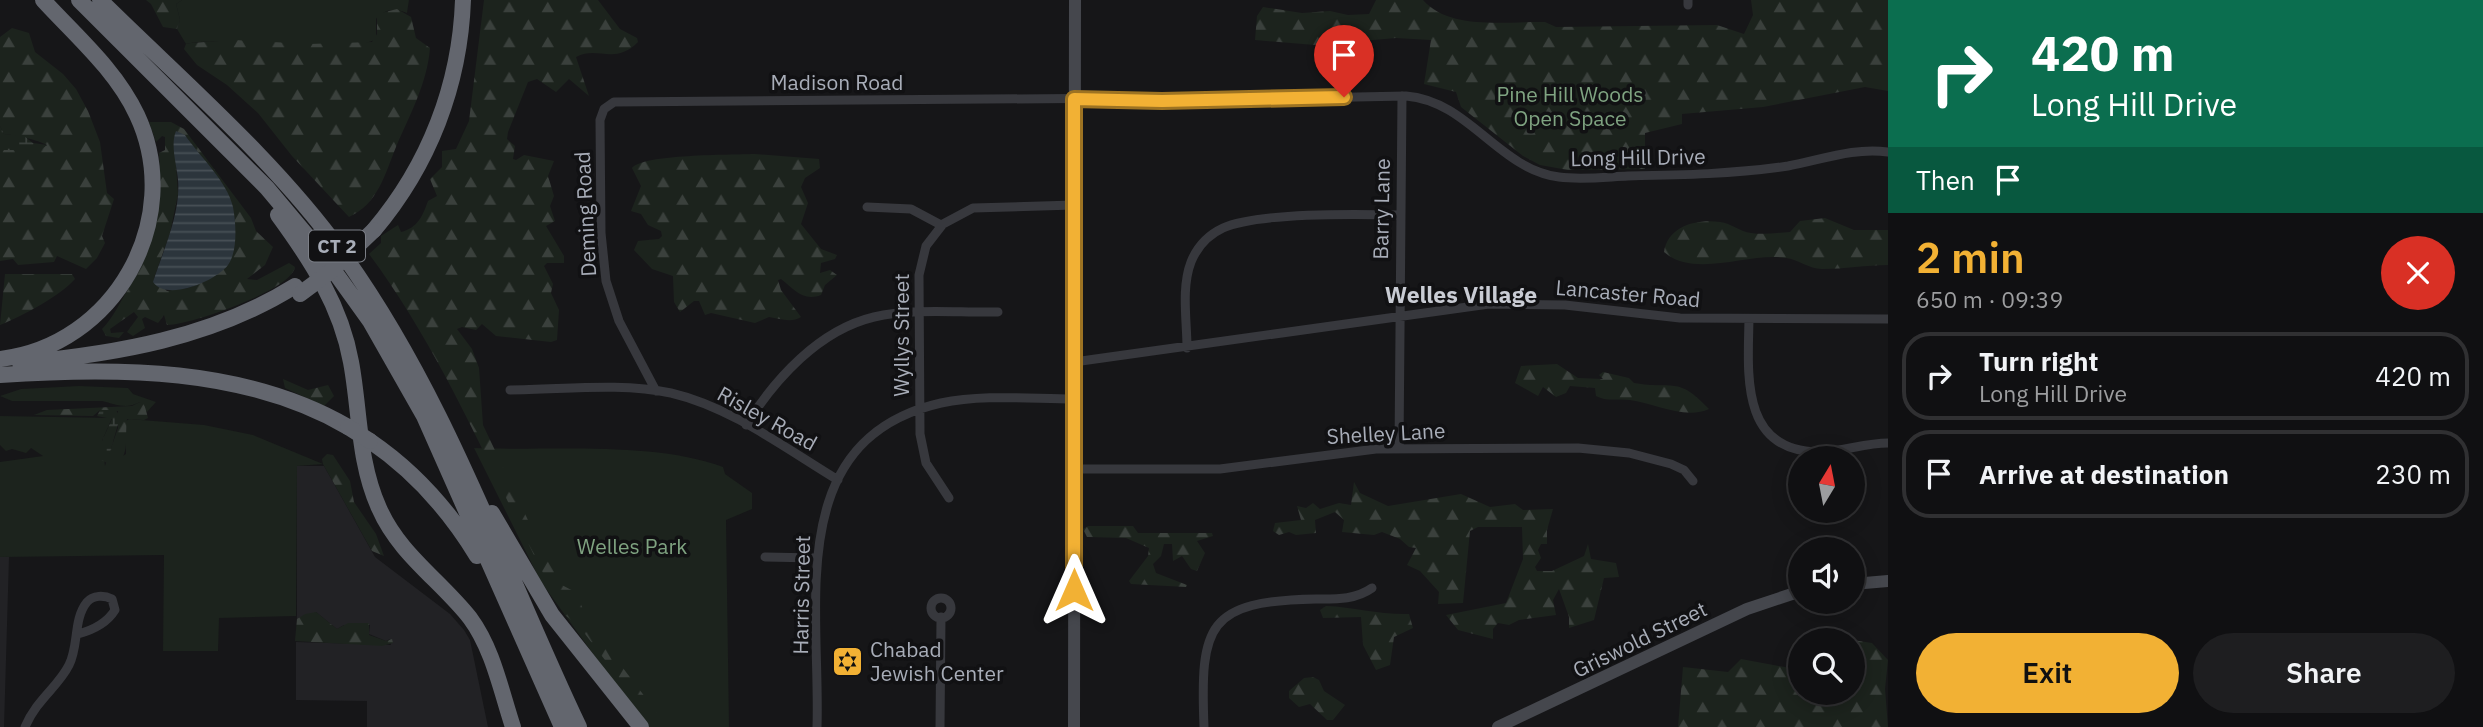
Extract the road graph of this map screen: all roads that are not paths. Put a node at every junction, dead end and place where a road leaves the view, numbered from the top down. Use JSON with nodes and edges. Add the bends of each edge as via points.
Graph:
{"nodes":[{"id":1,"x":43,"y":0,"type":"edge"},
{"id":2,"x":79,"y":0,"type":"edge"},
{"id":3,"x":100,"y":0,"type":"edge"},
{"id":4,"x":112,"y":0,"type":"edge"},
{"id":5,"x":454,"y":0,"type":"edge"},
{"id":6,"x":463,"y":0,"type":"edge"},
{"id":7,"x":1074,"y":0,"type":"edge"},
{"id":8,"x":142,"y":41,"type":"junction"},
{"id":9,"x":1402,"y":96,"type":"junction"},
{"id":10,"x":1074,"y":99,"type":"junction"},
{"id":11,"x":604,"y":109,"type":"joint"},
{"id":12,"x":219,"y":138,"type":"junction"},
{"id":13,"x":1888,"y":152,"type":"edge"},
{"id":14,"x":1074,"y":205,"type":"junction"},
{"id":15,"x":867,"y":207,"type":"dead end"},
{"id":16,"x":1399,"y":215,"type":"junction"},
{"id":17,"x":941,"y":225,"type":"junction"},
{"id":18,"x":371,"y":227,"type":"junction"},
{"id":19,"x":297,"y":290,"type":"junction"},
{"id":20,"x":998,"y":312,"type":"dead end"},
{"id":21,"x":919,"y":313,"type":"junction"},
{"id":22,"x":1399,"y":316,"type":"junction"},
{"id":23,"x":1749,"y":319,"type":"junction"},
{"id":24,"x":1888,"y":319,"type":"edge"},
{"id":25,"x":1187,"y":348,"type":"junction"},
{"id":26,"x":0,"y":359,"type":"edge"},
{"id":27,"x":1074,"y":362,"type":"junction"},
{"id":28,"x":0,"y":365,"type":"edge"},
{"id":29,"x":27,"y":373,"type":"junction"},
{"id":30,"x":0,"y":375,"type":"edge"},
{"id":31,"x":510,"y":390,"type":"dead end"},
{"id":32,"x":656,"y":391,"type":"junction"},
{"id":33,"x":1074,"y":399,"type":"junction"},
{"id":34,"x":919,"y":410,"type":"junction"},
{"id":35,"x":746,"y":425,"type":"junction"},
{"id":36,"x":1888,"y":443,"type":"edge"},
{"id":37,"x":1399,"y":449,"type":"junction"},
{"id":38,"x":1074,"y":469,"type":"junction"},
{"id":39,"x":838,"y":480,"type":"junction"},
{"id":40,"x":1693,"y":481,"type":"dead end"},
{"id":41,"x":474,"y":493,"type":"junction"},
{"id":42,"x":948,"y":498,"type":"dead end"},
{"id":43,"x":765,"y":556,"type":"dead end"},
{"id":44,"x":816,"y":558,"type":"junction"},
{"id":45,"x":1888,"y":581,"type":"edge"},
{"id":46,"x":1865,"y":583,"type":"edge"},
{"id":47,"x":1372,"y":588,"type":"dead end"},
{"id":48,"x":1788,"y":595,"type":"edge"},
{"id":49,"x":509,"y":608,"type":"junction"},
{"id":50,"x":941,"y":617,"type":"dead end"},
{"id":51,"x":78,"y":634,"type":"junction"},
{"id":52,"x":632,"y":720,"type":"edge"},
{"id":53,"x":1502,"y":726,"type":"edge"},
{"id":54,"x":25,"y":727,"type":"edge"},
{"id":55,"x":513,"y":727,"type":"edge"},
{"id":56,"x":562,"y":727,"type":"edge"},
{"id":57,"x":579,"y":727,"type":"edge"},
{"id":58,"x":640,"y":727,"type":"edge"},
{"id":59,"x":817,"y":727,"type":"edge"},
{"id":60,"x":940,"y":727,"type":"edge"},
{"id":61,"x":1074,"y":727,"type":"edge"},
{"id":62,"x":1204,"y":727,"type":"edge"}],
"edges":[{"from":1,"to":26,"type":"highway","via":[[132,103],[149,149],[152,201],[140,253],[105,307],[48,346]]},
{"from":2,"to":12,"type":"highway","number":"CT 2"},
{"from":3,"to":8,"type":"highway","number":"CT 2"},
{"from":4,"to":8,"type":"highway"},
{"from":5,"to":18,"type":"highway","via":[[446,64],[431,117]]},
{"from":6,"to":18,"type":"highway","via":[[455,70],[440,118],[414,174]]},
{"from":7,"to":10,"type":"main road"},
{"from":8,"to":41,"type":"highway","number":"CT 2","via":[[255,154],[343,254],[421,377]]},
{"from":9,"to":10,"type":"street","name":"Long Hill Drive"},
{"from":9,"to":13,"type":"street","name":"Long Hill Drive","via":[[1443,105],[1524,165],[1556,177],[1717,174],[1855,152]]},
{"from":9,"to":16,"type":"street","name":"Barry Lane"},
{"from":10,"to":11,"type":"street","name":"Madison Road","via":[[618,102]]},
{"from":10,"to":14,"type":"main road"},
{"from":11,"to":32,"type":"street","name":"Deming Road","via":[[600,123],[603,265],[619,321]]},
{"from":12,"to":49,"type":"highway","number":"CT 2","via":[[314,244],[386,346],[427,423]]},
{"from":12,"to":55,"type":"highway","via":[[298,243],[330,297],[349,350],[367,471],[379,509],[401,546],[477,628]]},
{"from":14,"to":17,"type":"street","via":[[980,207],[960,212]]},
{"from":14,"to":27,"type":"main road"},
{"from":15,"to":17,"type":"street","via":[[911,209]]},
{"from":16,"to":22,"type":"street","name":"Barry Lane"},
{"from":16,"to":25,"type":"street","via":[[1244,222],[1216,231],[1201,244],[1188,272]]},
{"from":17,"to":21,"type":"street","name":"Wyllys Street","via":[[921,260]]},
{"from":18,"to":19,"type":"highway","bridge":true,"via":[[331,271]]},
{"from":19,"to":28,"type":"highway","via":[[234,318],[166,340],[104,353]]},
{"from":19,"to":29,"type":"highway","via":[[252,320],[196,341]]},
{"from":20,"to":21,"type":"street"},
{"from":21,"to":34,"type":"street","name":"Wyllys Street"},
{"from":21,"to":35,"type":"street","via":[[875,317],[831,335],[786,373]]},
{"from":22,"to":23,"type":"street","name":"Lancaster Road","via":[[1464,306],[1540,303],[1664,317]]},
{"from":22,"to":25,"type":"street","name":"Lancaster Road"},
{"from":22,"to":37,"type":"street","name":"Barry Lane"},
{"from":23,"to":24,"type":"street","name":"Lancaster Road"},
{"from":23,"to":36,"type":"street","via":[[1748,391],[1755,412],[1771,433],[1810,451]]},
{"from":25,"to":27,"type":"street","name":"Lancaster Road"},
{"from":27,"to":33,"type":"main road"},
{"from":29,"to":30,"type":"highway"},
{"from":29,"to":49,"type":"highway","bridge":true,"via":[[141,373],[221,382],[290,399],[348,427],[405,468],[445,509]]},
{"from":31,"to":32,"type":"street","name":"Risley Road"},
{"from":32,"to":35,"type":"street","name":"Risley Road","via":[[696,400]]},
{"from":33,"to":34,"type":"street","name":"Harris Street","via":[[964,400]]},
{"from":33,"to":38,"type":"main road"},
{"from":34,"to":39,"type":"street","name":"Harris Street","via":[[870,440]]},
{"from":34,"to":42,"type":"street","name":"Wyllys Street","via":[[924,456]]},
{"from":35,"to":39,"type":"street","name":"Risley Road"},
{"from":37,"to":38,"type":"street","name":"Shelley Lane","via":[[1335,452],[1220,469]]},
{"from":37,"to":40,"type":"street","name":"Shelley Lane","via":[[1612,450],[1675,465]]},
{"from":38,"to":61,"type":"main road"},
{"from":39,"to":44,"type":"street","name":"Harris Street","via":[[822,518]]},
{"from":41,"to":52,"type":"highway","via":[[500,526],[552,615]]},
{"from":41,"to":57,"type":"highway","number":"CT 2"},
{"from":43,"to":44,"type":"street"},
{"from":44,"to":59,"type":"street","name":"Harris Street"},
{"from":45,"to":46,"type":"main road"},
{"from":47,"to":62,"type":"street","via":[[1348,598],[1258,602],[1227,617],[1205,653]]},
{"from":48,"to":53,"type":"main road","name":"Griswold Street","via":[[1747,609]]},
{"from":49,"to":56,"type":"highway","number":"CT 2"},
{"from":50,"to":60,"type":"street"},
{"from":51,"to":51,"type":"street","via":[[87,601],[97,596],[112,599],[116,610],[112,615]]},
{"from":51,"to":54,"type":"street","via":[[69,666],[33,707]]},
{"from":52,"to":58,"type":"highway"}]}
